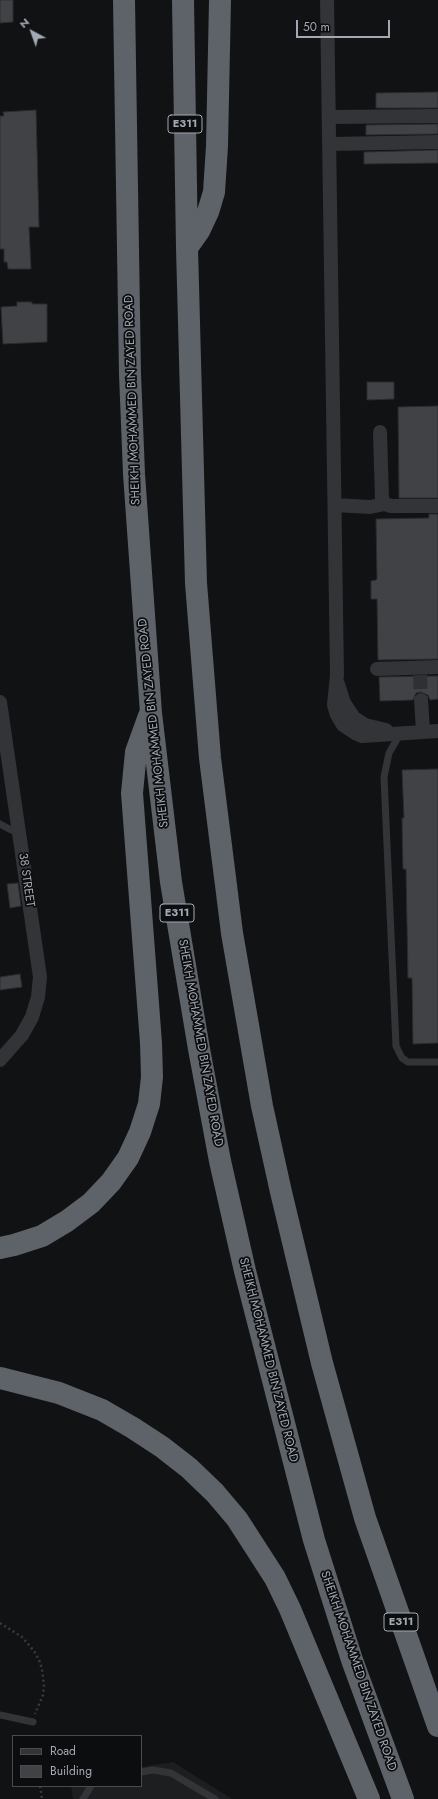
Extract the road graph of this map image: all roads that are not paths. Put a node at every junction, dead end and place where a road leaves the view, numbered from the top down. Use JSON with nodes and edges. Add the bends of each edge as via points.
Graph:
{"nodes":[{"id":1,"x":124,"y":0,"type":"edge"},
{"id":2,"x":183,"y":0,"type":"edge"},
{"id":3,"x":220,"y":0,"type":"edge"},
{"id":4,"x":327,"y":0,"type":"edge"},
{"id":5,"x":438,"y":116,"type":"edge"},
{"id":6,"x":330,"y":117,"type":"junction"},
{"id":7,"x":438,"y":142,"type":"edge"},
{"id":8,"x":330,"y":144,"type":"junction"},
{"id":9,"x":187,"y":248,"type":"junction"},
{"id":10,"x":380,"y":432,"type":"dead end"},
{"id":11,"x":385,"y":504,"type":"junction"},
{"id":12,"x":335,"y":505,"type":"junction"},
{"id":13,"x":438,"y":506,"type":"edge"},
{"id":14,"x":438,"y":667,"type":"edge"},
{"id":15,"x":377,"y":669,"type":"dead end"},
{"id":16,"x":421,"y":700,"type":"tunnel mouth"},
{"id":17,"x":0,"y":702,"type":"edge"},
{"id":18,"x":151,"y":713,"type":"junction"},
{"id":19,"x":423,"y":731,"type":"junction"},
{"id":20,"x":438,"y":731,"type":"edge"},
{"id":21,"x":401,"y":732,"type":"junction"},
{"id":22,"x":0,"y":824,"type":"edge"},
{"id":23,"x":20,"y":834,"type":"junction"},
{"id":24,"x":5,"y":1056,"type":"edge"},
{"id":25,"x":438,"y":1062,"type":"edge"},
{"id":26,"x":0,"y":1248,"type":"edge"},
{"id":27,"x":0,"y":1378,"type":"edge"},
{"id":28,"x":0,"y":1715,"type":"edge"},
{"id":29,"x":33,"y":1722,"type":"road end"},
{"id":30,"x":438,"y":1726,"type":"edge"},
{"id":31,"x":142,"y":1772,"type":"edge"},
{"id":32,"x":90,"y":1787,"type":"edge"},
{"id":33,"x":84,"y":1799,"type":"edge"},
{"id":34,"x":215,"y":1799,"type":"edge"},
{"id":35,"x":369,"y":1799,"type":"edge"},
{"id":36,"x":403,"y":1799,"type":"edge"}],
"edges":[{"from":1,"to":18,"type":"highway","name":"SHEIKH MOHAMMED BIN ZAYED ROAD","number":"E311","via":[[134,474]]},
{"from":2,"to":9,"type":"highway","number":"E311"},
{"from":3,"to":9,"type":"highway","via":[[214,192],[202,225]]},
{"from":4,"to":6,"type":"street"},
{"from":5,"to":6,"type":"street"},
{"from":6,"to":8,"type":"street"},
{"from":7,"to":8,"type":"street"},
{"from":8,"to":12,"type":"street"},
{"from":9,"to":30,"type":"highway","number":"E311","via":[[193,495],[202,671],[220,846],[246,1020],[281,1192],[322,1362],[365,1518]]},
{"from":10,"to":11,"type":"street","via":[[382,499]]},
{"from":11,"to":12,"type":"street","via":[[370,507]]},
{"from":11,"to":13,"type":"street"},
{"from":12,"to":21,"type":"street","via":[[337,675],[340,692],[354,718],[371,727]]},
{"from":14,"to":15,"type":"street","via":[[420,671]]},
{"from":16,"to":19,"type":"street"},
{"from":17,"to":23,"type":"street","name":"38 STREET"},
{"from":18,"to":26,"type":"highway","via":[[136,752],[132,793],[151,1043],[152,1077],[149,1104],[128,1158],[91,1204],[42,1236]]},
{"from":18,"to":36,"type":"highway","name":"SHEIKH MOHAMMED BIN ZAYED ROAD","number":"E311","via":[[171,882],[199,1050],[243,1264],[314,1540],[352,1660]]},
{"from":19,"to":20,"type":"street"},
{"from":19,"to":21,"type":"street"},
{"from":21,"to":25,"type":"lane","via":[[389,753],[384,777],[396,1046],[402,1058],[408,1062]]},
{"from":22,"to":23,"type":"lane"},
{"from":23,"to":24,"type":"street","name":"38 STREET","via":[[40,977],[38,998],[32,1017],[22,1035]]},
{"from":27,"to":35,"type":"highway","via":[[59,1393],[102,1410],[162,1447],[215,1493],[237,1519],[275,1578]]},
{"from":28,"to":29,"type":"lane"},
{"from":31,"to":34,"type":"lane","via":[[153,1770],[171,1773]]},
{"from":32,"to":33,"type":"lane"}]}
